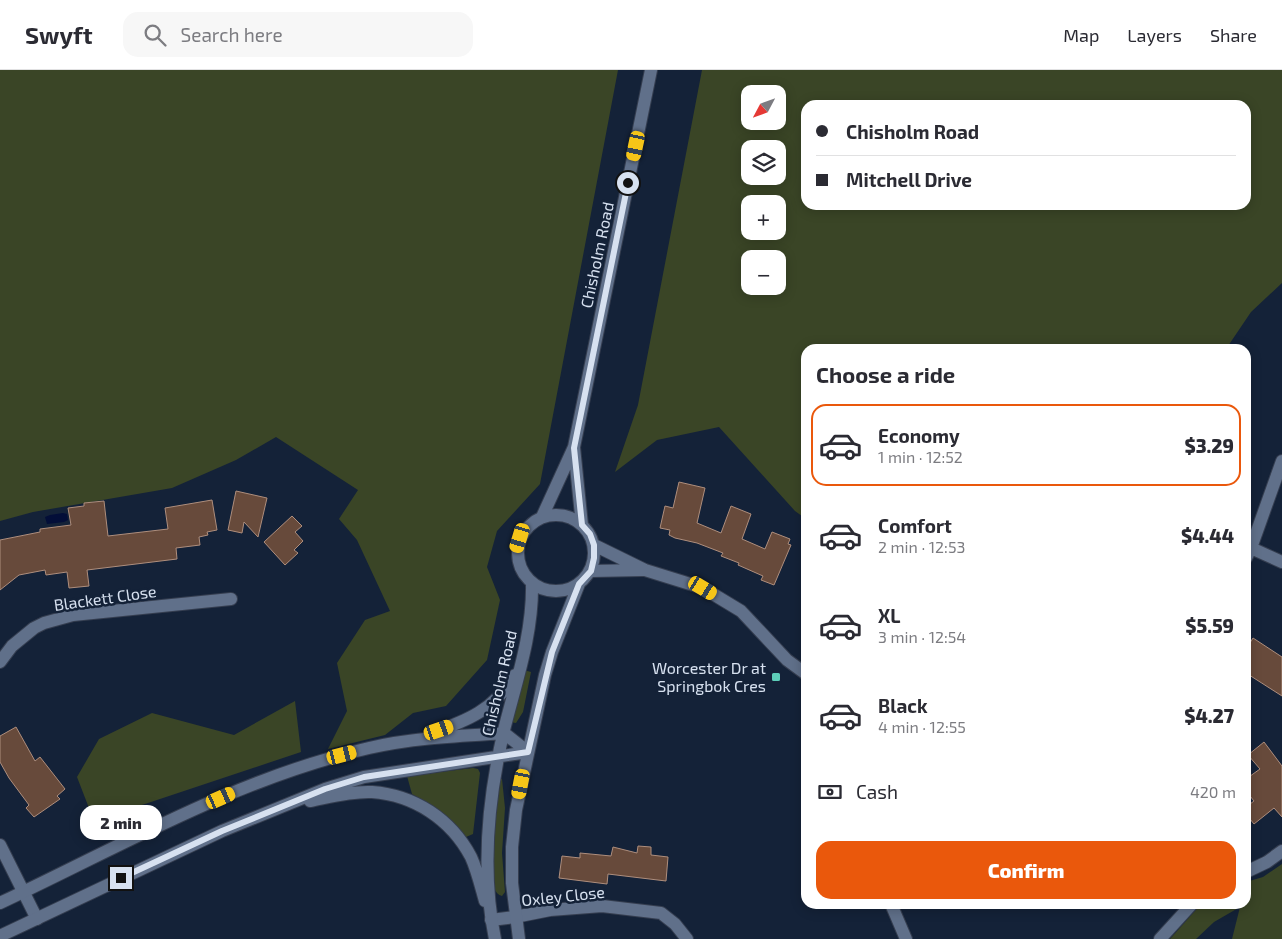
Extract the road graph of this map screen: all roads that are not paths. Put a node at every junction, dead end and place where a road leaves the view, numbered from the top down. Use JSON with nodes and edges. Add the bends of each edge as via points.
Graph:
{"nodes":[{"id":1,"x":651,"y":70,"type":"edge"},
{"id":2,"x":574,"y":448,"type":"junction"},
{"id":3,"x":1282,"y":461,"type":"edge"},
{"id":4,"x":542,"y":517,"type":"junction"},
{"id":5,"x":582,"y":525,"type":"junction"},
{"id":6,"x":594,"y":545,"type":"junction"},
{"id":7,"x":1251,"y":547,"type":"edge"},
{"id":8,"x":1251,"y":554,"type":"edge"},
{"id":9,"x":1282,"y":562,"type":"edge"},
{"id":10,"x":645,"y":570,"type":"junction"},
{"id":11,"x":591,"y":571,"type":"junction"},
{"id":12,"x":532,"y":584,"type":"junction"},
{"id":13,"x":579,"y":584,"type":"junction"},
{"id":14,"x":231,"y":600,"type":"dead end"},
{"id":15,"x":0,"y":662,"type":"edge"},
{"id":16,"x":520,"y":667,"type":"junction"},
{"id":17,"x":801,"y":670,"type":"edge"},
{"id":18,"x":504,"y":733,"type":"junction"},
{"id":19,"x":407,"y":741,"type":"junction"},
{"id":20,"x":528,"y":752,"type":"junction"},
{"id":21,"x":499,"y":757,"type":"junction"},
{"id":22,"x":279,"y":807,"type":"junction"},
{"id":23,"x":0,"y":845,"type":"edge"},
{"id":24,"x":1282,"y":851,"type":"edge"},
{"id":25,"x":1251,"y":870,"type":"edge"},
{"id":26,"x":23,"y":892,"type":"junction"},
{"id":27,"x":0,"y":902,"type":"edge"},
{"id":28,"x":893,"y":909,"type":"edge"},
{"id":29,"x":1187,"y":909,"type":"edge"},
{"id":30,"x":515,"y":918,"type":"junction"},
{"id":31,"x":37,"y":919,"type":"junction"},
{"id":32,"x":491,"y":920,"type":"junction"},
{"id":33,"x":0,"y":936,"type":"edge"},
{"id":34,"x":495,"y":939,"type":"edge"},
{"id":35,"x":519,"y":939,"type":"edge"},
{"id":36,"x":687,"y":939,"type":"edge"},
{"id":37,"x":906,"y":939,"type":"edge"},
{"id":38,"x":1160,"y":939,"type":"edge"}],
"edges":[{"from":1,"to":2,"type":"street","name":"Chisholm Road"},
{"from":2,"to":4,"type":"street","name":"Chisholm Road"},
{"from":2,"to":5,"type":"street","name":"Chisholm Road"},
{"from":3,"to":7,"type":"street"},
{"from":4,"to":5,"type":"street","via":[[564,516]]},
{"from":4,"to":12,"type":"street","via":[[526,529],[518,548],[520,568]]},
{"from":5,"to":6,"type":"street"},
{"from":6,"to":10,"type":"street"},
{"from":6,"to":11,"type":"street"},
{"from":8,"to":9,"type":"street"},
{"from":10,"to":11,"type":"street"},
{"from":10,"to":17,"type":"street","via":[[703,588],[741,611],[787,660]]},
{"from":11,"to":13,"type":"street"},
{"from":12,"to":13,"type":"street","via":[[556,592]]},
{"from":12,"to":16,"type":"street","name":"Chisholm Road","via":[[530,626]]},
{"from":13,"to":20,"type":"street","via":[[552,652]]},
{"from":14,"to":15,"type":"street","name":"Blackett Close","via":[[73,615],[34,628],[12,646]]},
{"from":16,"to":18,"type":"street","name":"Chisholm Road"},
{"from":16,"to":19,"type":"street","via":[[487,708],[456,725]]},
{"from":18,"to":19,"type":"street"},
{"from":18,"to":20,"type":"street"},
{"from":18,"to":21,"type":"street","name":"Chisholm Road"},
{"from":19,"to":26,"type":"street","via":[[328,759],[235,791]]},
{"from":20,"to":21,"type":"street"},
{"from":20,"to":30,"type":"street","via":[[512,847]]},
{"from":21,"to":22,"type":"street","via":[[364,777]]},
{"from":21,"to":32,"type":"street","name":"Chisholm Road","via":[[488,839]]},
{"from":22,"to":31,"type":"street"},
{"from":22,"to":32,"type":"street","via":[[371,792],[417,803],[438,816],[456,834],[471,858]]},
{"from":23,"to":26,"type":"street"},
{"from":24,"to":25,"type":"street"},
{"from":26,"to":27,"type":"street"},
{"from":26,"to":31,"type":"street"},
{"from":28,"to":37,"type":"street"},
{"from":29,"to":38,"type":"street"},
{"from":30,"to":32,"type":"street","name":"Oxley Close"},
{"from":30,"to":35,"type":"street"},
{"from":30,"to":36,"type":"street","name":"Oxley Close","via":[[550,910],[602,906],[641,910],[661,913]]},
{"from":31,"to":33,"type":"street"},
{"from":32,"to":34,"type":"street","name":"Chisholm Road"}]}
